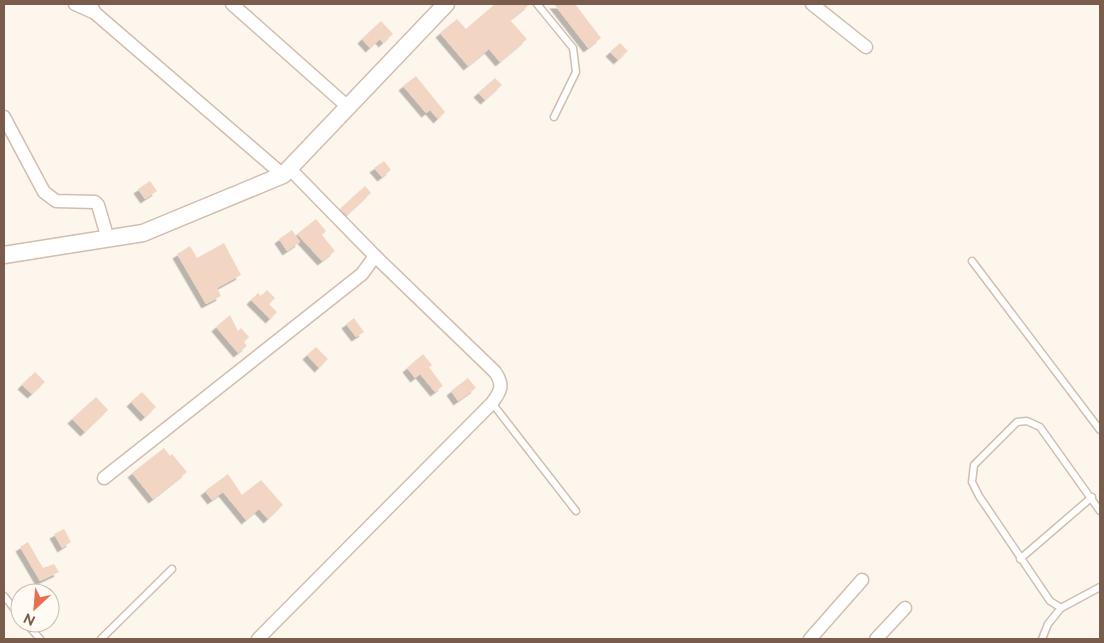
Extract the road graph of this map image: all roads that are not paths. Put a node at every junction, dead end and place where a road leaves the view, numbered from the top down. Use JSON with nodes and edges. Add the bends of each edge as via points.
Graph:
{"nodes":[{"id":1,"x":75,"y":4,"type":"edge"},
{"id":2,"x":232,"y":4,"type":"edge"},
{"id":3,"x":446,"y":4,"type":"edge"},
{"id":4,"x":536,"y":4,"type":"edge"},
{"id":5,"x":815,"y":5,"type":"edge"},
{"id":6,"x":93,"y":8,"type":"edge"},
{"id":7,"x":866,"y":47,"type":"dead end"},
{"id":8,"x":348,"y":107,"type":"junction"},
{"id":9,"x":4,"y":117,"type":"edge"},
{"id":10,"x":554,"y":117,"type":"dead end"},
{"id":11,"x":286,"y":172,"type":"junction"},
{"id":12,"x":108,"y":239,"type":"junction"},
{"id":13,"x":4,"y":256,"type":"edge"},
{"id":14,"x":375,"y":256,"type":"junction"},
{"id":15,"x":972,"y":261,"type":"dead end"},
{"id":16,"x":492,"y":403,"type":"junction"},
{"id":17,"x":1100,"y":430,"type":"edge"},
{"id":18,"x":104,"y":478,"type":"dead end"},
{"id":19,"x":1092,"y":497,"type":"junction"},
{"id":20,"x":576,"y":511,"type":"dead end"},
{"id":21,"x":1100,"y":511,"type":"edge"},
{"id":22,"x":1020,"y":559,"type":"junction"},
{"id":23,"x":172,"y":569,"type":"dead end"},
{"id":24,"x":862,"y":580,"type":"dead end"},
{"id":25,"x":1099,"y":590,"type":"edge"},
{"id":26,"x":905,"y":608,"type":"dead end"},
{"id":27,"x":1060,"y":608,"type":"junction"},
{"id":28,"x":261,"y":638,"type":"edge"},
{"id":29,"x":101,"y":639,"type":"edge"},
{"id":30,"x":810,"y":639,"type":"edge"},
{"id":31,"x":876,"y":639,"type":"edge"},
{"id":32,"x":1042,"y":639,"type":"edge"}],
"edges":[{"from":1,"to":6,"type":"street"},
{"from":2,"to":8,"type":"street"},
{"from":3,"to":8,"type":"street"},
{"from":4,"to":10,"type":"lane","via":[[574,48],[576,72]]},
{"from":5,"to":7,"type":"street"},
{"from":6,"to":11,"type":"street"},
{"from":8,"to":11,"type":"street"},
{"from":9,"to":12,"type":"street","via":[[44,192],[56,200],[95,202]]},
{"from":11,"to":12,"type":"street","via":[[143,233]]},
{"from":11,"to":14,"type":"street"},
{"from":12,"to":13,"type":"street"},
{"from":14,"to":16,"type":"street","via":[[495,372],[502,387]]},
{"from":14,"to":18,"type":"street","via":[[362,274]]},
{"from":15,"to":17,"type":"lane"},
{"from":16,"to":20,"type":"lane"},
{"from":16,"to":28,"type":"street"},
{"from":19,"to":21,"type":"lane"},
{"from":19,"to":22,"type":"lane"},
{"from":19,"to":22,"type":"lane","via":[[1040,427],[1028,421],[1017,422],[974,465],[972,482]]},
{"from":22,"to":27,"type":"lane","via":[[1050,601]]},
{"from":23,"to":29,"type":"lane"},
{"from":24,"to":30,"type":"street"},
{"from":25,"to":27,"type":"lane"},
{"from":26,"to":31,"type":"street"},
{"from":27,"to":32,"type":"lane"}]}
